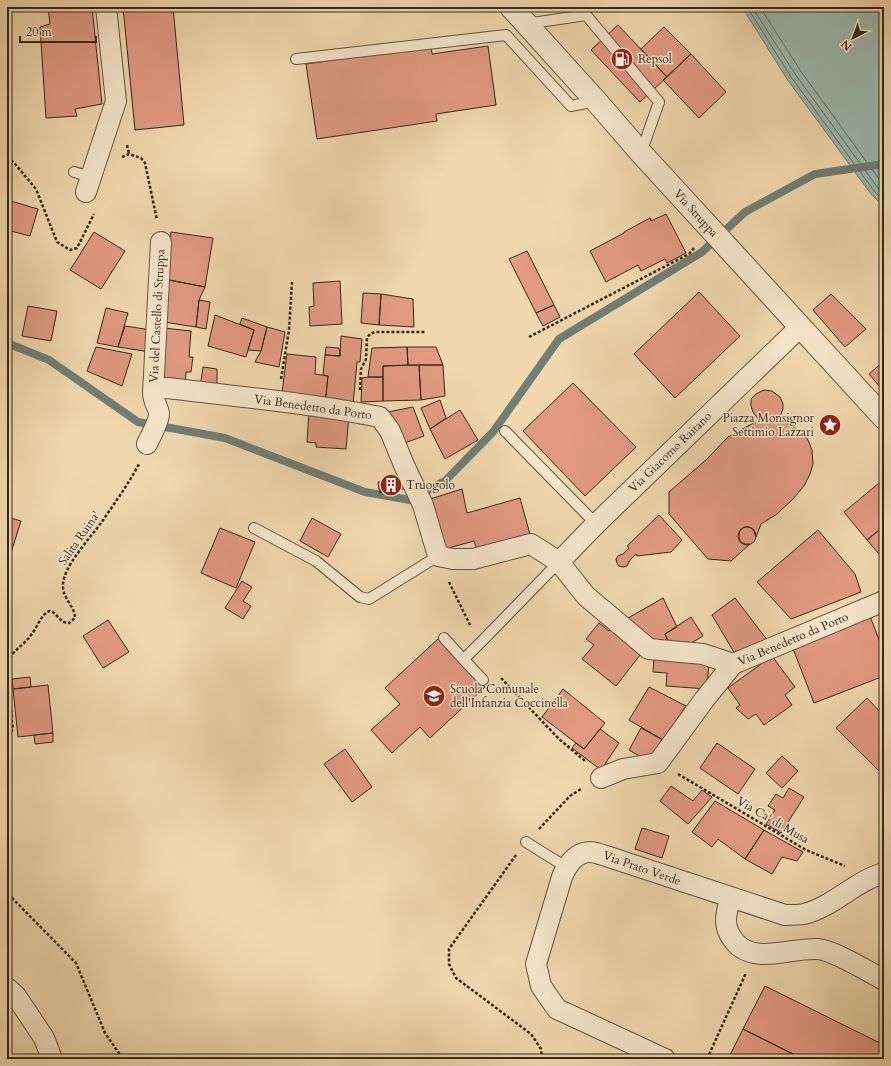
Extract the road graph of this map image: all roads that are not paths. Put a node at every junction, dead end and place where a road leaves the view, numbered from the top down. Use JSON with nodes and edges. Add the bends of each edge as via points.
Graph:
{"nodes":[{"id":1,"x":106,"y":7,"type":"edge"},
{"id":2,"x":511,"y":7,"type":"edge"},
{"id":3,"x":526,"y":24,"type":"junction"},
{"id":4,"x":296,"y":59,"type":"dead end"},
{"id":5,"x":596,"y":101,"type":"junction"},
{"id":6,"x":641,"y":153,"type":"junction"},
{"id":7,"x":84,"y":181,"type":"dead end"},
{"id":8,"x":161,"y":242,"type":"dead end"},
{"id":9,"x":800,"y":327,"type":"junction"},
{"id":10,"x":154,"y":389,"type":"junction"},
{"id":11,"x":884,"y":418,"type":"edge"},
{"id":12,"x":505,"y":432,"type":"dead end"},
{"id":13,"x":147,"y":444,"type":"road end"},
{"id":14,"x":596,"y":524,"type":"junction"},
{"id":15,"x":254,"y":528,"type":"dead end"},
{"id":16,"x":438,"y":556,"type":"junction"},
{"id":17,"x":559,"y":562,"type":"junction"},
{"id":18,"x":884,"y":601,"type":"edge"},
{"id":19,"x":444,"y":638,"type":"dead end"},
{"id":20,"x":465,"y":657,"type":"junction"},
{"id":21,"x":734,"y":664,"type":"junction"},
{"id":22,"x":483,"y":680,"type":"dead end"},
{"id":23,"x":601,"y":778,"type":"road end"},
{"id":24,"x":526,"y":842,"type":"road end"},
{"id":25,"x":566,"y":867,"type":"junction"},
{"id":26,"x":878,"y":874,"type":"edge"},
{"id":27,"x":730,"y":898,"type":"junction"},
{"id":28,"x":884,"y":980,"type":"edge"},
{"id":29,"x":7,"y":988,"type":"edge"},
{"id":30,"x":52,"y":1059,"type":"edge"},
{"id":31,"x":665,"y":1059,"type":"edge"}],
"edges":[{"from":1,"to":7,"type":"street","via":[[116,101]]},
{"from":2,"to":3,"type":"street","name":"Via Struppa"},
{"from":3,"to":5,"type":"street","name":"Via Struppa"},
{"from":3,"to":6,"type":"lane","via":[[586,15],[659,102]]},
{"from":4,"to":5,"type":"lane","via":[[506,35],[571,106]]},
{"from":5,"to":6,"type":"street","name":"Via Struppa"},
{"from":6,"to":9,"type":"street","name":"Via Struppa"},
{"from":8,"to":10,"type":"street","name":"Via del Castello di Struppa"},
{"from":9,"to":11,"type":"street","name":"Via Struppa"},
{"from":9,"to":14,"type":"street","name":"Via Giacomo Raitano"},
{"from":10,"to":13,"type":"street","via":[[153,401],[159,415]]},
{"from":10,"to":16,"type":"street","name":"Via Benedetto da Porto","via":[[168,388],[277,401],[380,416],[390,431],[423,505]]},
{"from":12,"to":14,"type":"lane"},
{"from":14,"to":17,"type":"street","name":"Via Giacomo Raitano"},
{"from":15,"to":16,"type":"lane","via":[[316,561],[360,597],[369,599]]},
{"from":16,"to":17,"type":"street","name":"Via Benedetto da Porto","via":[[473,559],[531,544]]},
{"from":17,"to":20,"type":"lane","bridge":true},
{"from":17,"to":21,"type":"street","name":"Via Benedetto da Porto","via":[[586,596],[650,649],[703,654]]},
{"from":18,"to":21,"type":"street","name":"Via Benedetto da Porto"},
{"from":19,"to":20,"type":"lane"},
{"from":20,"to":22,"type":"lane"},
{"from":21,"to":23,"type":"street","via":[[658,763],[623,769]]},
{"from":24,"to":25,"type":"lane"},
{"from":25,"to":27,"type":"street","name":"Via Prato Verde","via":[[573,859],[590,852]]},
{"from":25,"to":31,"type":"street","via":[[536,964],[541,986],[557,1009]]},
{"from":26,"to":27,"type":"street","name":"Via Prato Verde","via":[[822,907],[804,914],[785,915]]},
{"from":27,"to":28,"type":"street","via":[[725,919],[728,931],[740,948],[748,952],[767,954],[819,949]]},
{"from":29,"to":30,"type":"street","via":[[16,996],[44,1038]]}]}
